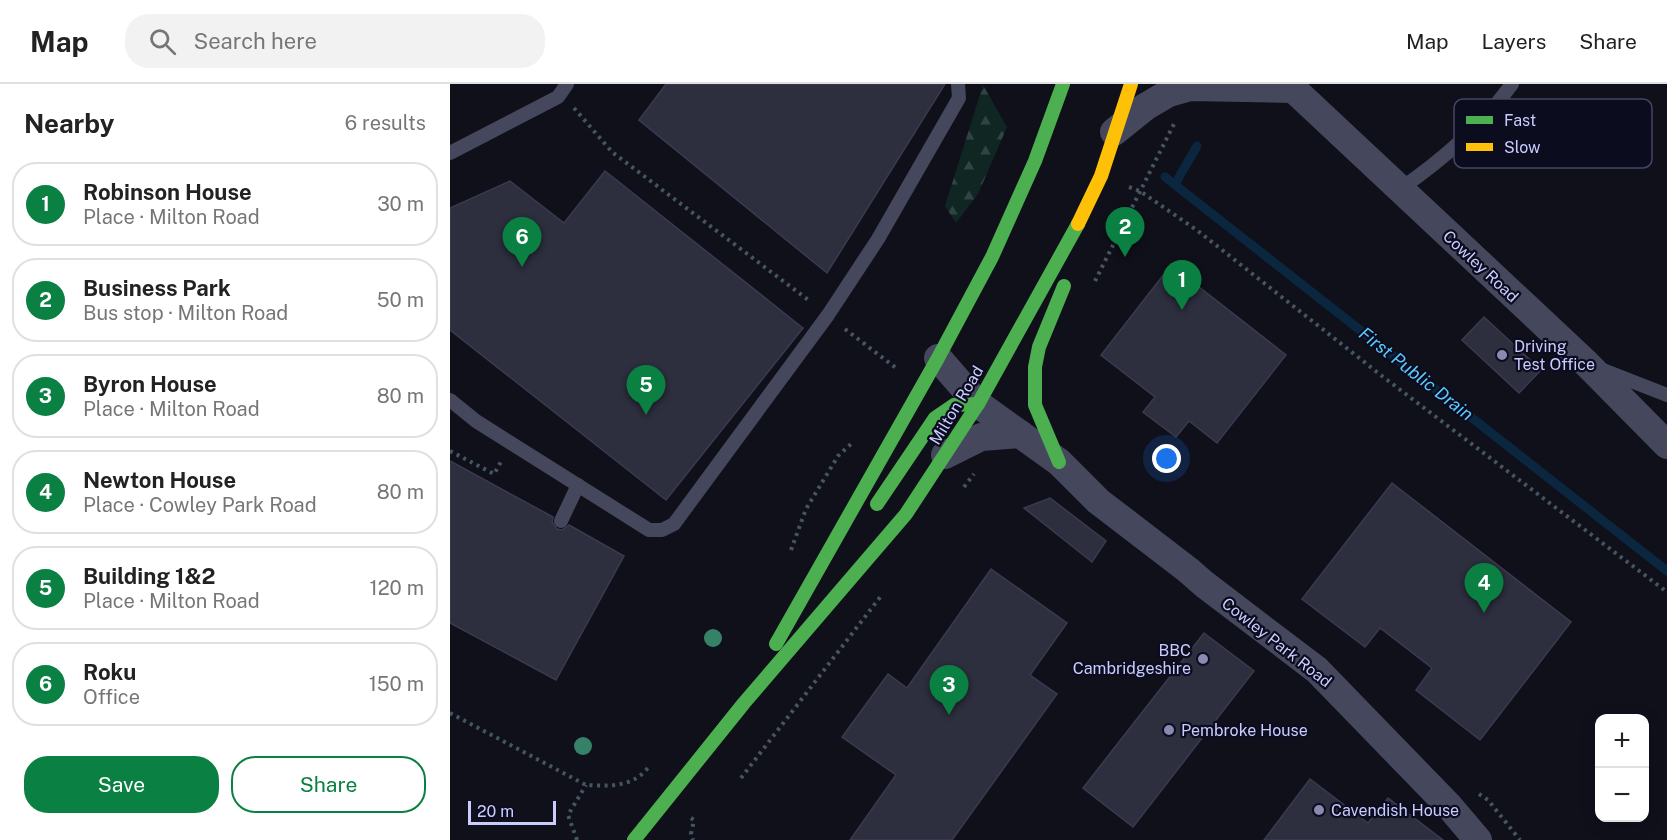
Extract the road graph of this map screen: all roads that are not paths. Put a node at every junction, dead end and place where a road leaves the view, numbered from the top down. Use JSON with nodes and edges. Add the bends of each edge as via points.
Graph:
{"nodes":[{"id":1,"x":567,"y":84,"type":"edge"},
{"id":2,"x":958,"y":84,"type":"edge"},
{"id":3,"x":1063,"y":84,"type":"edge"},
{"id":4,"x":1131,"y":84,"type":"edge"},
{"id":5,"x":1512,"y":84,"type":"edge"},
{"id":6,"x":1291,"y":86,"type":"edge"},
{"id":7,"x":1499,"y":99,"type":"edge"},
{"id":8,"x":1114,"y":132,"type":"junction"},
{"id":9,"x":1454,"y":146,"type":"edge"},
{"id":10,"x":450,"y":153,"type":"edge"},
{"id":11,"x":1400,"y":189,"type":"junction"},
{"id":12,"x":1080,"y":221,"type":"junction"},
{"id":13,"x":1076,"y":255,"type":"dead end"},
{"id":14,"x":1068,"y":275,"type":"dead end"},
{"id":15,"x":938,"y":358,"type":"junction"},
{"id":16,"x":1587,"y":364,"type":"junction"},
{"id":17,"x":1667,"y":395,"type":"edge"},
{"id":18,"x":450,"y":400,"type":"edge"},
{"id":19,"x":978,"y":404,"type":"junction"},
{"id":20,"x":1020,"y":434,"type":"junction"},
{"id":21,"x":1667,"y":445,"type":"edge"},
{"id":22,"x":945,"y":455,"type":"junction"},
{"id":23,"x":1059,"y":462,"type":"junction"},
{"id":24,"x":578,"y":485,"type":"junction"},
{"id":25,"x":870,"y":516,"type":"dead end"},
{"id":26,"x":561,"y":521,"type":"dead end"},
{"id":27,"x":855,"y":532,"type":"dead end"},
{"id":28,"x":823,"y":559,"type":"junction"},
{"id":29,"x":744,"y":703,"type":"junction"},
{"id":30,"x":634,"y":840,"type":"edge"},
{"id":31,"x":1478,"y":840,"type":"edge"}],
"edges":[{"from":1,"to":10,"type":"lane","via":[[558,97]]},
{"from":2,"to":24,"type":"lane","via":[[958,98],[878,239],[828,315],[674,524],[662,530],[649,530]]},
{"from":3,"to":15,"type":"main road","name":"Milton Road","via":[[1035,161],[992,257]]},
{"from":4,"to":8,"type":"main road","name":"Milton Road"},
{"from":5,"to":7,"type":"lane"},
{"from":6,"to":8,"type":"street","name":"Cowley Road","via":[[1190,87],[1144,107]]},
{"from":6,"to":11,"type":"street","name":"Cowley Road"},
{"from":8,"to":12,"type":"main road","name":"Milton Road","via":[[1101,176]]},
{"from":9,"to":11,"type":"lane"},
{"from":11,"to":16,"type":"street","name":"Cowley Road"},
{"from":12,"to":13,"type":"main road"},
{"from":12,"to":19,"type":"main road","name":"Milton Road"},
{"from":14,"to":23,"type":"main road","via":[[1035,367],[1035,405]]},
{"from":15,"to":19,"type":"street","name":"Cowley Park Road"},
{"from":15,"to":28,"type":"main road","name":"Milton Road"},
{"from":16,"to":17,"type":"lane"},
{"from":16,"to":21,"type":"street","name":"Cowley Road"},
{"from":18,"to":24,"type":"lane","via":[[476,421]]},
{"from":19,"to":20,"type":"street","name":"Cowley Park Road"},
{"from":19,"to":22,"type":"main road","name":"Milton Road"},
{"from":19,"to":25,"type":"main road","via":[[954,405],[935,418]]},
{"from":20,"to":22,"type":"street","via":[[981,437]]},
{"from":20,"to":23,"type":"street","name":"Cowley Park Road"},
{"from":22,"to":29,"type":"main road","name":"Milton Road","via":[[906,514]]},
{"from":23,"to":31,"type":"street","name":"Cowley Park Road","via":[[1098,501],[1317,670]]},
{"from":24,"to":26,"type":"lane"},
{"from":27,"to":28,"type":"main road"},
{"from":28,"to":29,"type":"main road","name":"Milton Road"},
{"from":29,"to":30,"type":"main road","name":"Milton Road"}]}
